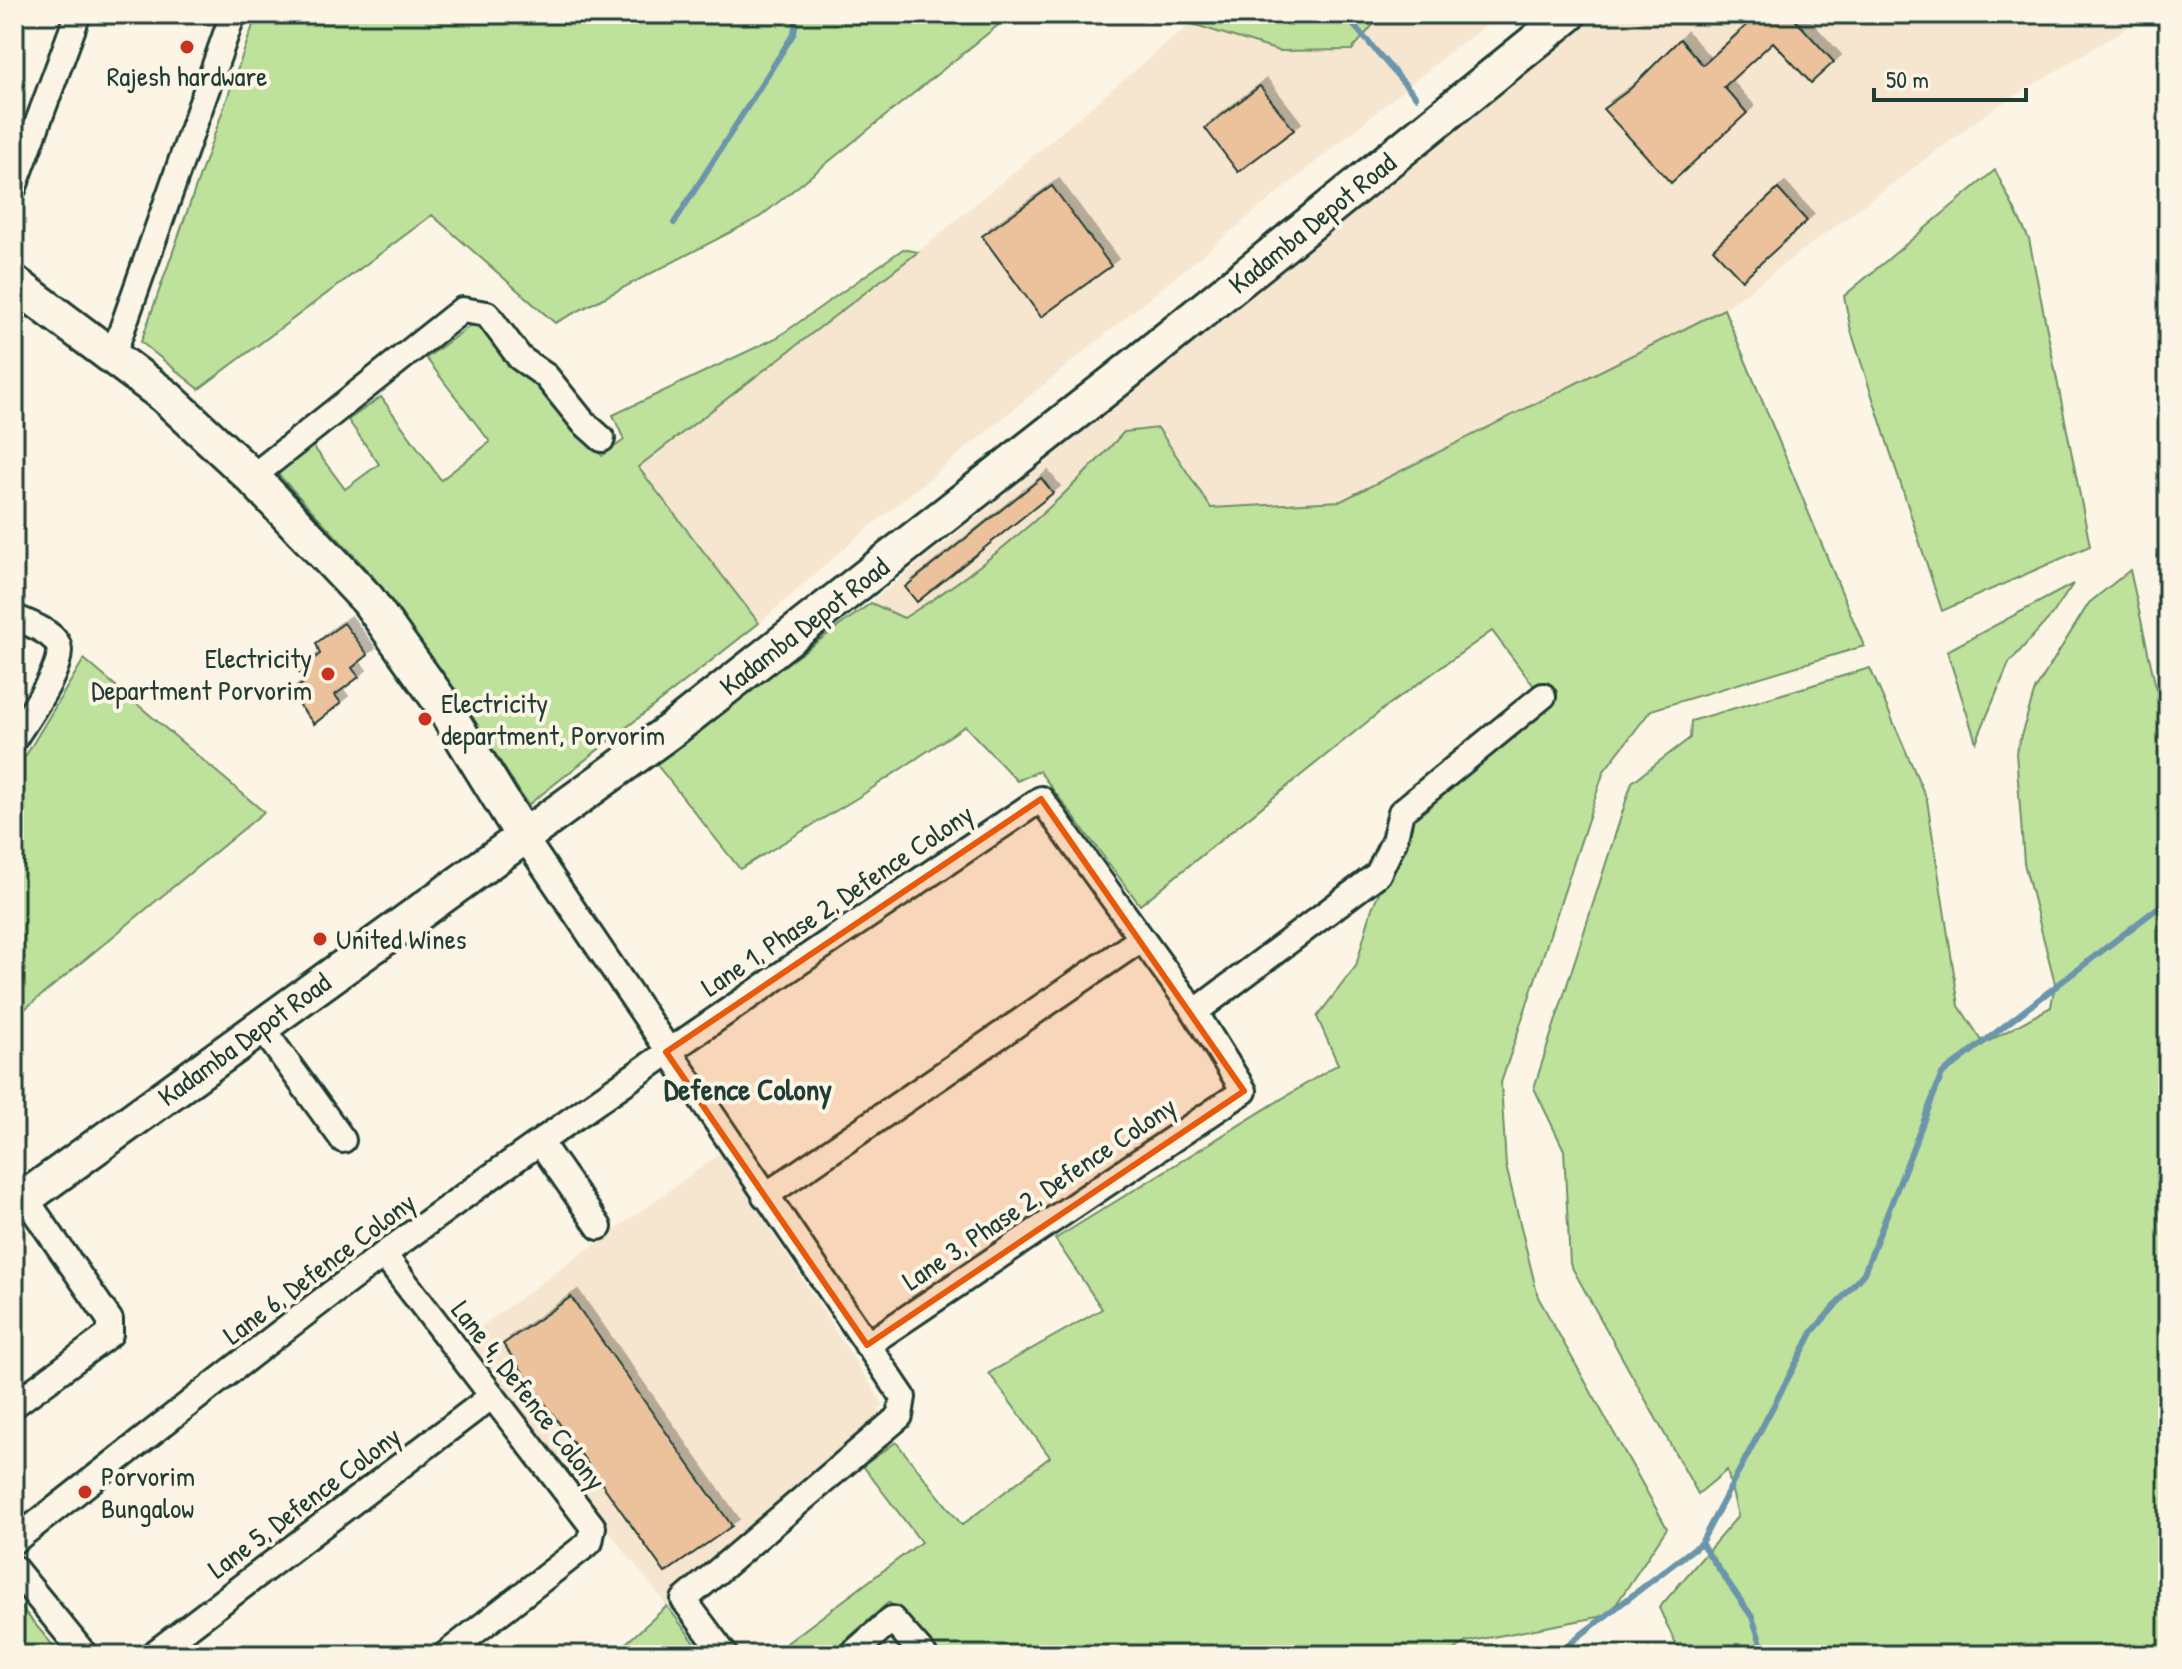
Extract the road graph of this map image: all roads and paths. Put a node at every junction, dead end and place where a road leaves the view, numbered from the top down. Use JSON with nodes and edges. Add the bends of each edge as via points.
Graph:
{"nodes":[{"id":1,"x":78,"y":14,"type":"edge"},
{"id":2,"x":233,"y":14,"type":"edge"},
{"id":3,"x":1569,"y":14,"type":"edge"},
{"id":4,"x":14,"y":187,"type":"edge"},
{"id":5,"x":14,"y":283,"type":"edge"},
{"id":6,"x":113,"y":355,"type":"junction"},
{"id":7,"x":602,"y":439,"type":"dead end"},
{"id":8,"x":252,"y":477,"type":"junction"},
{"id":9,"x":14,"y":617,"type":"edge"},
{"id":10,"x":1543,"y":696,"type":"dead end"},
{"id":11,"x":14,"y":739,"type":"edge"},
{"id":12,"x":524,"y":837,"type":"junction"},
{"id":13,"x":1141,"y":939,"type":"junction"},
{"id":14,"x":1195,"y":1012,"type":"junction"},
{"id":15,"x":262,"y":1028,"type":"junction"},
{"id":16,"x":666,"y":1052,"type":"junction"},
{"id":17,"x":343,"y":1140,"type":"dead end"},
{"id":18,"x":540,"y":1142,"type":"junction"},
{"id":19,"x":17,"y":1195,"type":"edge"},
{"id":20,"x":765,"y":1196,"type":"junction"},
{"id":21,"x":599,"y":1227,"type":"dead end"},
{"id":22,"x":384,"y":1255,"type":"junction"},
{"id":23,"x":867,"y":1345,"type":"junction"},
{"id":24,"x":492,"y":1396,"type":"junction"},
{"id":25,"x":14,"y":1405,"type":"edge"},
{"id":26,"x":14,"y":1541,"type":"edge"},
{"id":27,"x":14,"y":1568,"type":"edge"},
{"id":28,"x":85,"y":1655,"type":"edge"},
{"id":29,"x":152,"y":1655,"type":"edge"},
{"id":30,"x":445,"y":1655,"type":"edge"},
{"id":31,"x":725,"y":1655,"type":"edge"},
{"id":32,"x":851,"y":1655,"type":"edge"},
{"id":33,"x":924,"y":1655,"type":"edge"}],
"edges":[{"from":1,"to":4,"type":"street"},
{"from":2,"to":6,"type":"street"},
{"from":3,"to":12,"type":"street","name":"Kadamba Depot Road","via":[[826,611]]},
{"from":5,"to":6,"type":"street"},
{"from":6,"to":8,"type":"street"},
{"from":7,"to":8,"type":"street","via":[[546,376],[520,358],[487,314],[462,310]]},
{"from":8,"to":12,"type":"street","via":[[368,600],[440,701]]},
{"from":9,"to":11,"type":"street","via":[[47,633],[60,652],[56,671]]},
{"from":10,"to":14,"type":"street","via":[[1401,812],[1378,874]]},
{"from":12,"to":15,"type":"street","name":"Kadamba Depot Road"},
{"from":12,"to":16,"type":"street"},
{"from":13,"to":14,"type":"street"},
{"from":13,"to":16,"type":"street","name":"Lane 1, Phase 2, Defence Colony","via":[[1041,799]]},
{"from":13,"to":20,"type":"street"},
{"from":14,"to":23,"type":"street","name":"Lane 3, Phase 2, Defence Colony","via":[[1244,1091]]},
{"from":15,"to":17,"type":"street"},
{"from":15,"to":19,"type":"street","name":"Kadamba Depot Road"},
{"from":16,"to":18,"type":"street","name":"Lane 6, Defence Colony"},
{"from":16,"to":20,"type":"street"},
{"from":18,"to":21,"type":"street"},
{"from":18,"to":22,"type":"street","name":"Lane 6, Defence Colony"},
{"from":19,"to":25,"type":"street","via":[[110,1320],[110,1334]]},
{"from":20,"to":23,"type":"street"},
{"from":22,"to":24,"type":"street","name":"Lane 4, Defence Colony"},
{"from":22,"to":26,"type":"street","name":"Lane 6, Defence Colony"},
{"from":23,"to":31,"type":"street","via":[[903,1397],[900,1416],[684,1600]]},
{"from":24,"to":29,"type":"street","name":"Lane 5, Defence Colony"},
{"from":24,"to":30,"type":"street","name":"Lane 4, Defence Colony","via":[[593,1527],[590,1542]]},
{"from":27,"to":28,"type":"street"},
{"from":32,"to":33,"type":"street","via":[[892,1619]]}]}
